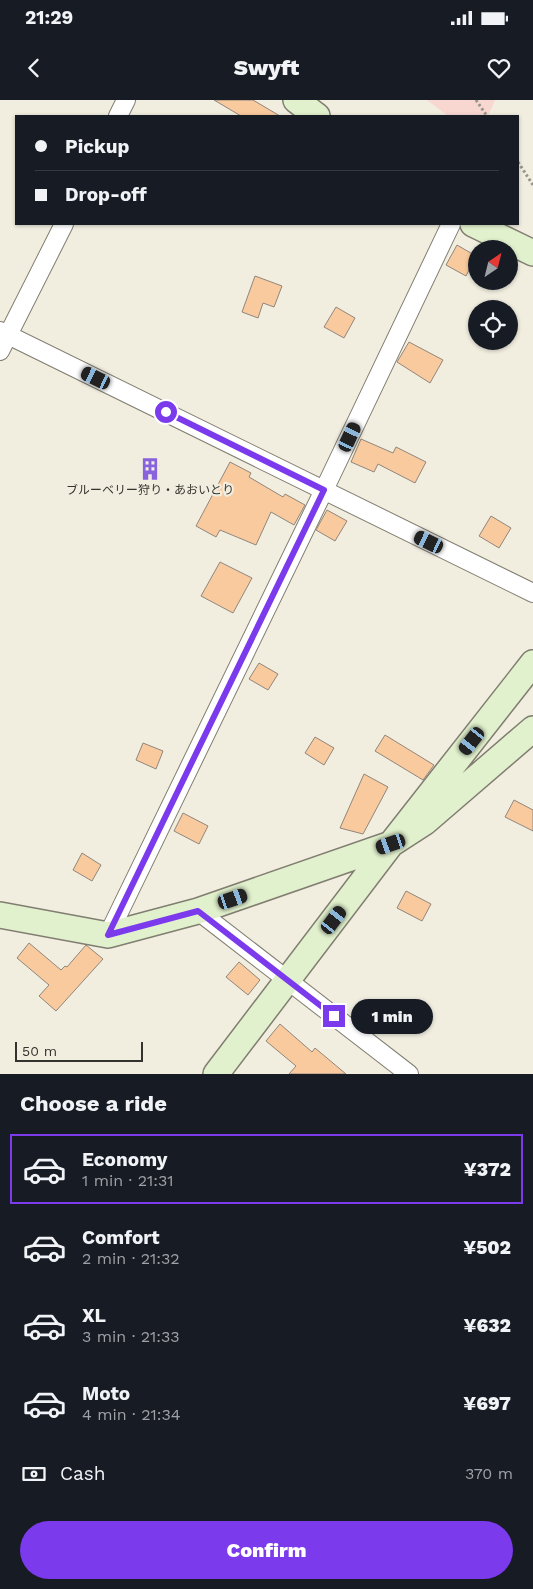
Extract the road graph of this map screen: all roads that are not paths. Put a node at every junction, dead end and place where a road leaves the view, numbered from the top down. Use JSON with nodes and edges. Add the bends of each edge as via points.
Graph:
{"nodes":[{"id":1,"x":126,"y":100,"type":"edge"},
{"id":2,"x":296,"y":100,"type":"edge"},
{"id":3,"x":118,"y":115,"type":"edge"},
{"id":4,"x":316,"y":115,"type":"edge"},
{"id":5,"x":63,"y":225,"type":"edge"},
{"id":6,"x":451,"y":225,"type":"edge"},
{"id":7,"x":475,"y":225,"type":"edge"},
{"id":8,"x":533,"y":253,"type":"edge"},
{"id":9,"x":3,"y":339,"type":"edge"},
{"id":10,"x":324,"y":490,"type":"junction"},
{"id":11,"x":533,"y":593,"type":"edge"},
{"id":12,"x":533,"y":663,"type":"edge"},
{"id":13,"x":533,"y":730,"type":"edge"},
{"id":14,"x":391,"y":844,"type":"junction"},
{"id":15,"x":198,"y":911,"type":"junction"},
{"id":16,"x":0,"y":915,"type":"edge"},
{"id":17,"x":108,"y":935,"type":"junction"},
{"id":18,"x":288,"y":980,"type":"junction"},
{"id":19,"x":216,"y":1074,"type":"edge"},
{"id":20,"x":409,"y":1074,"type":"edge"}],
"edges":[{"from":1,"to":3,"type":"street"},
{"from":2,"to":4,"type":"street"},
{"from":5,"to":9,"type":"street"},
{"from":6,"to":10,"type":"street"},
{"from":7,"to":8,"type":"street"},
{"from":9,"to":10,"type":"street"},
{"from":10,"to":11,"type":"street"},
{"from":10,"to":17,"type":"street"},
{"from":12,"to":14,"type":"street"},
{"from":13,"to":14,"type":"street","via":[[425,822]]},
{"from":14,"to":15,"type":"street"},
{"from":14,"to":18,"type":"street"},
{"from":15,"to":17,"type":"street"},
{"from":15,"to":18,"type":"street"},
{"from":16,"to":17,"type":"street"},
{"from":18,"to":19,"type":"street"},
{"from":18,"to":20,"type":"street"}]}
